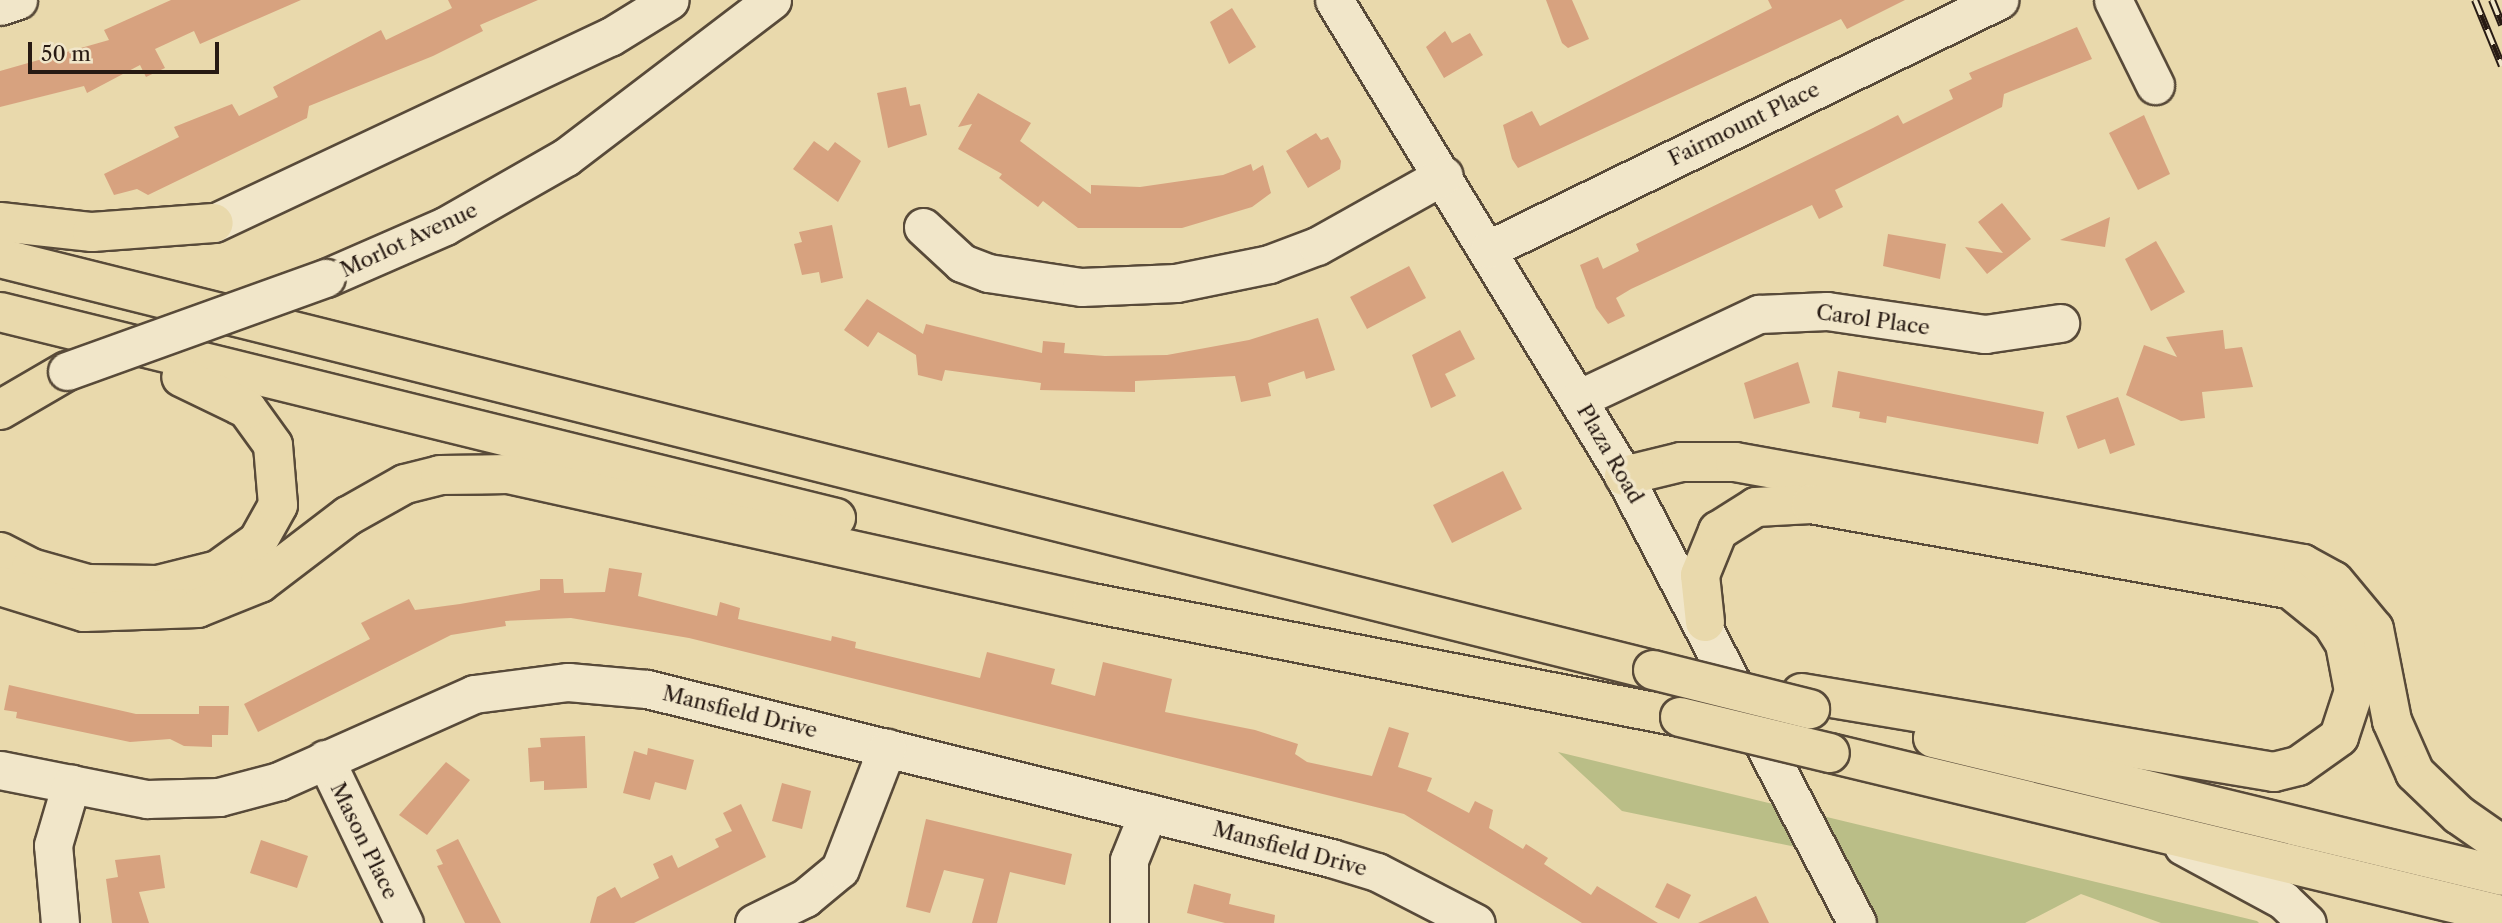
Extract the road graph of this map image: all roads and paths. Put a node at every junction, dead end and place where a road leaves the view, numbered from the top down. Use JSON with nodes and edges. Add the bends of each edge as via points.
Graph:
{"nodes":[{"id":1,"x":18,"y":0,"type":"edge"},
{"id":2,"x":670,"y":0,"type":"edge"},
{"id":3,"x":772,"y":0,"type":"edge"},
{"id":4,"x":1335,"y":0,"type":"edge"},
{"id":5,"x":2000,"y":0,"type":"edge"},
{"id":6,"x":2113,"y":0,"type":"edge"},
{"id":7,"x":0,"y":6,"type":"edge"},
{"id":8,"x":629,"y":12,"type":"edge"},
{"id":9,"x":2155,"y":85,"type":"dead end"},
{"id":10,"x":1444,"y":175,"type":"junction"},
{"id":11,"x":0,"y":222,"type":"edge"},
{"id":12,"x":214,"y":223,"type":"joint"},
{"id":13,"x":923,"y":227,"type":"dead end"},
{"id":14,"x":1489,"y":249,"type":"junction"},
{"id":15,"x":0,"y":258,"type":"edge"},
{"id":16,"x":0,"y":314,"type":"edge"},
{"id":17,"x":2060,"y":323,"type":"dead end"},
{"id":18,"x":67,"y":372,"type":"junction"},
{"id":19,"x":0,"y":390,"type":"edge"},
{"id":20,"x":1578,"y":399,"type":"junction"},
{"id":21,"x":0,"y":410,"type":"edge"},
{"id":22,"x":1624,"y":476,"type":"junction"},
{"id":23,"x":0,"y":552,"type":"edge"},
{"id":24,"x":0,"y":586,"type":"edge"},
{"id":25,"x":1705,"y":622,"type":"junction"},
{"id":26,"x":1806,"y":701,"type":"junction"},
{"id":27,"x":1680,"y":717,"type":"junction"},
{"id":28,"x":887,"y":748,"type":"junction"},
{"id":29,"x":324,"y":759,"type":"junction"},
{"id":30,"x":0,"y":771,"type":"edge"},
{"id":31,"x":71,"y":784,"type":"junction"},
{"id":32,"x":1148,"y":813,"type":"junction"},
{"id":33,"x":2151,"y":830,"type":"junction"},
{"id":34,"x":2502,"y":845,"type":"edge"},
{"id":35,"x":2502,"y":876,"type":"edge"},
{"id":36,"x":2502,"y":915,"type":"edge"},
{"id":37,"x":760,"y":922,"type":"edge"},
{"id":38,"x":60,"y":923,"type":"edge"},
{"id":39,"x":404,"y":923,"type":"edge"},
{"id":40,"x":1129,"y":923,"type":"edge"},
{"id":41,"x":1476,"y":923,"type":"edge"},
{"id":42,"x":1857,"y":923,"type":"edge"},
{"id":43,"x":2307,"y":923,"type":"edge"}],
"edges":[{"from":1,"to":7,"type":"street"},
{"from":2,"to":8,"type":"street"},
{"from":3,"to":18,"type":"street","name":"Morlot Avenue","bridge":true,"via":[[566,157],[445,226],[326,278]]},
{"from":4,"to":10,"type":"street","name":"Plaza Road"},
{"from":5,"to":14,"type":"street","name":"Fairmount Place"},
{"from":6,"to":9,"type":"street"},
{"from":8,"to":12,"type":"street"},
{"from":10,"to":13,"type":"street","via":[[1317,246],[1258,267],[1176,283],[1081,287],[988,273],[941,248]]},
{"from":10,"to":14,"type":"street","name":"Plaza Road"},
{"from":11,"to":12,"type":"highway","via":[[92,232]]},
{"from":14,"to":20,"type":"street","name":"Plaza Road"},
{"from":15,"to":26,"type":"highway","bridge":true,"via":[[1653,670]]},
{"from":16,"to":23,"type":"highway","via":[[229,395],[262,425],[281,485],[271,525],[258,541],[218,570],[190,579],[88,584],[31,568]]},
{"from":16,"to":27,"type":"highway"},
{"from":17,"to":20,"type":"street","name":"Carol Place","via":[[1985,334],[1827,311],[1759,314]]},
{"from":18,"to":19,"type":"street","name":"Morlot Avenue"},
{"from":18,"to":21,"type":"highway"},
{"from":20,"to":22,"type":"street","name":"Plaza Road"},
{"from":22,"to":25,"type":"street","name":"Plaza Road"},
{"from":22,"to":34,"type":"highway","via":[[1681,462],[1735,462],[2303,564],[2334,581],[2374,629],[2392,721],[2415,773]]},
{"from":24,"to":27,"type":"highway","via":[[84,612],[198,608],[260,583],[348,516],[405,484],[440,475],[508,474],[1092,603]]},
{"from":25,"to":26,"type":"highway","via":[[1700,575],[1718,531],[1756,507],[1823,506],[2290,589],[2332,623],[2348,656],[2354,691],[2339,737],[2298,766],[2274,772]]},
{"from":25,"to":42,"type":"street","name":"Plaza Road"},
{"from":26,"to":35,"type":"highway"},
{"from":27,"to":33,"type":"highway","bridge":true},
{"from":28,"to":29,"type":"street","name":"Mansfield Drive","via":[[647,689],[568,682],[474,694]]},
{"from":28,"to":32,"type":"street","name":"Mansfield Drive"},
{"from":28,"to":37,"type":"street","via":[[840,869],[805,898]]},
{"from":29,"to":31,"type":"street","name":"Mansfield Drive","via":[[279,781],[219,797],[147,799]]},
{"from":29,"to":39,"type":"street","name":"Mason Place"},
{"from":30,"to":31,"type":"street","name":"Mansfield Drive"},
{"from":31,"to":38,"type":"street","via":[[53,845]]},
{"from":32,"to":40,"type":"street","via":[[1129,860]]},
{"from":32,"to":41,"type":"street","name":"Mansfield Drive","via":[[1377,872]]},
{"from":33,"to":36,"type":"highway"},
{"from":33,"to":43,"type":"street","via":[[2264,888]]}]}
